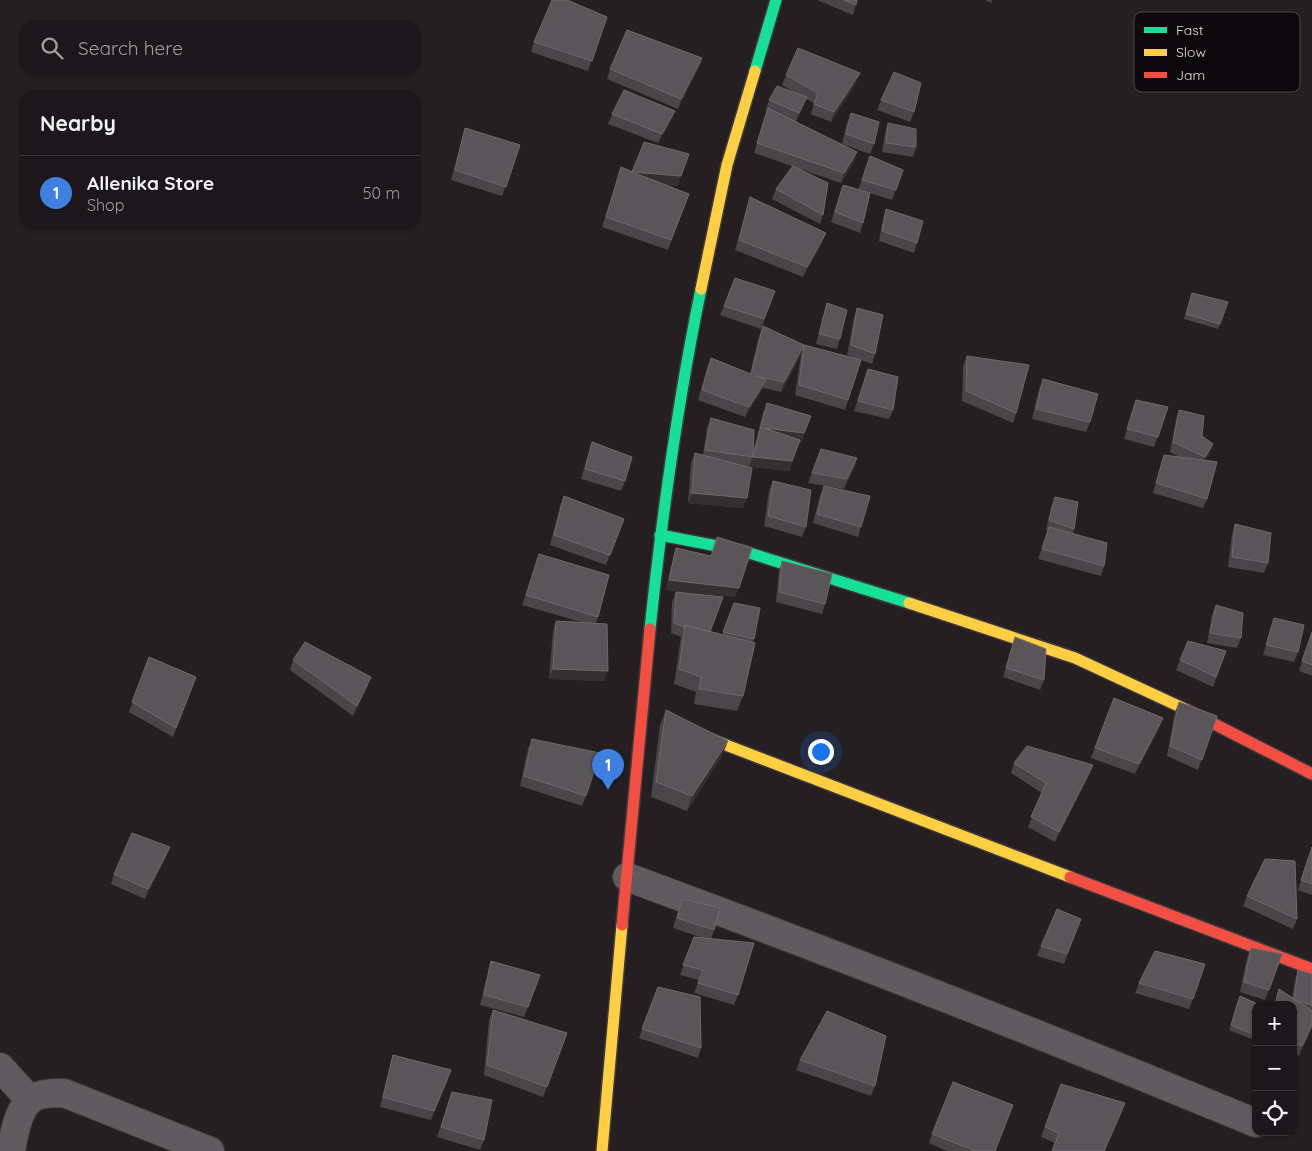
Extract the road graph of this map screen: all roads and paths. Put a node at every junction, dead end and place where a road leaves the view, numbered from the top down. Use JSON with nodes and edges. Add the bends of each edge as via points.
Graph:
{"nodes":[{"id":1,"x":776,"y":0,"type":"edge"},
{"id":2,"x":660,"y":535,"type":"junction"},
{"id":3,"x":679,"y":727,"type":"edge"},
{"id":4,"x":1312,"y":774,"type":"edge"},
{"id":5,"x":628,"y":877,"type":"junction"},
{"id":6,"x":1312,"y":969,"type":"edge"},
{"id":7,"x":0,"y":1067,"type":"edge"},
{"id":8,"x":30,"y":1100,"type":"junction"},
{"id":9,"x":1252,"y":1121,"type":"edge"},
{"id":10,"x":11,"y":1151,"type":"edge"},
{"id":11,"x":210,"y":1151,"type":"edge"},
{"id":12,"x":602,"y":1151,"type":"edge"}],
"edges":[{"from":1,"to":2,"type":"street","via":[[727,165],[688,353]]},
{"from":2,"to":4,"type":"street","via":[[743,552],[1075,658]]},
{"from":2,"to":5,"type":"street","via":[[646,714]]},
{"from":3,"to":6,"type":"street"},
{"from":5,"to":9,"type":"street","via":[[1070,1046]]},
{"from":5,"to":12,"type":"street"},
{"from":7,"to":8,"type":"street"},
{"from":8,"to":10,"type":"street","via":[[17,1121]]},
{"from":8,"to":11,"type":"street","via":[[48,1093],[64,1093]]}]}
